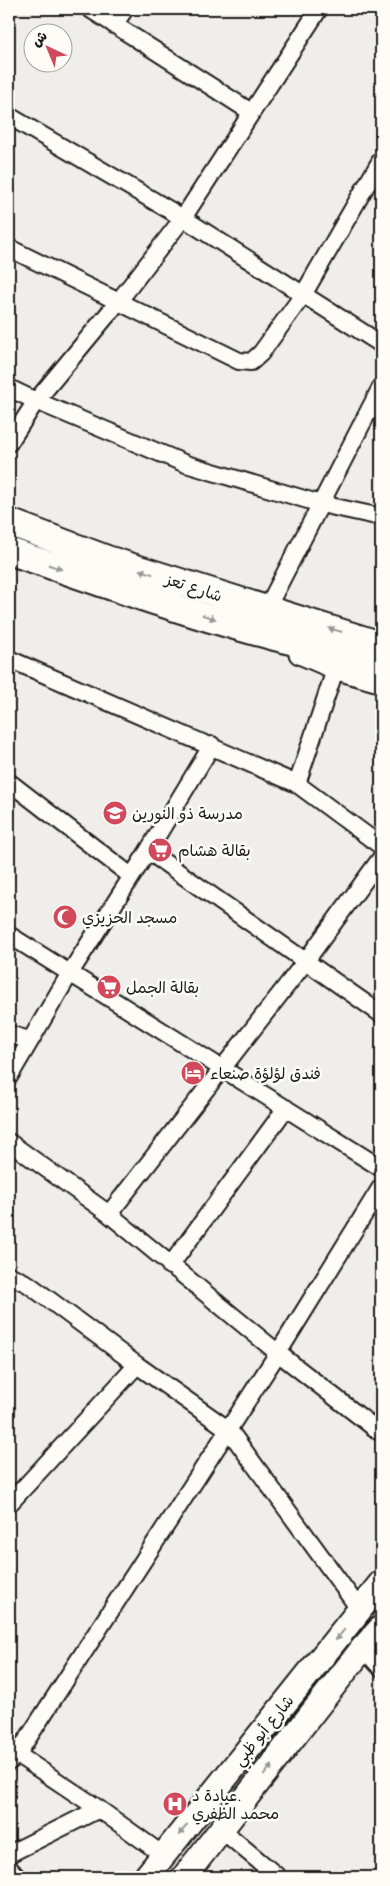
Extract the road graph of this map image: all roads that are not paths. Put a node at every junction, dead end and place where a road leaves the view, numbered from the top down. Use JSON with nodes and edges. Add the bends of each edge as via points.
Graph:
{"nodes":[{"id":1,"x":90,"y":9,"type":"edge"},
{"id":2,"x":125,"y":9,"type":"edge"},
{"id":3,"x":319,"y":9,"type":"edge"},
{"id":4,"x":114,"y":24,"type":"junction"},
{"id":5,"x":252,"y":112,"type":"junction"},
{"id":6,"x":9,"y":116,"type":"edge"},
{"id":7,"x":381,"y":160,"type":"edge"},
{"id":8,"x":183,"y":218,"type":"junction"},
{"id":9,"x":9,"y":248,"type":"edge"},
{"id":10,"x":302,"y":294,"type":"junction"},
{"id":11,"x":118,"y":302,"type":"junction"},
{"id":12,"x":381,"y":344,"type":"edge"},
{"id":13,"x":381,"y":387,"type":"edge"},
{"id":14,"x":9,"y":388,"type":"edge"},
{"id":15,"x":36,"y":401,"type":"junction"},
{"id":16,"x":9,"y":443,"type":"edge"},
{"id":17,"x":321,"y":504,"type":"junction"},
{"id":18,"x":381,"y":517,"type":"edge"},
{"id":19,"x":9,"y":522,"type":"edge"},
{"id":20,"x":9,"y":551,"type":"edge"},
{"id":21,"x":261,"y":621,"type":"junction"},
{"id":22,"x":381,"y":645,"type":"edge"},
{"id":23,"x":9,"y":658,"type":"edge"},
{"id":24,"x":381,"y":665,"type":"edge"},
{"id":25,"x":336,"y":667,"type":"junction"},
{"id":26,"x":381,"y":680,"type":"edge"},
{"id":27,"x":212,"y":745,"type":"junction"},
{"id":28,"x":9,"y":782,"type":"edge"},
{"id":29,"x":296,"y":784,"type":"junction"},
{"id":30,"x":381,"y":846,"type":"edge"},
{"id":31,"x":148,"y":851,"type":"junction"},
{"id":32,"x":381,"y":858,"type":"edge"},
{"id":33,"x":131,"y":876,"type":"junction"},
{"id":34,"x":9,"y":935,"type":"edge"},
{"id":35,"x":305,"y":962,"type":"junction"},
{"id":36,"x":70,"y":973,"type":"junction"},
{"id":37,"x":381,"y":1014,"type":"edge"},
{"id":38,"x":9,"y":1034,"type":"edge"},
{"id":39,"x":30,"y":1040,"type":"junction"},
{"id":40,"x":222,"y":1067,"type":"junction"},
{"id":41,"x":9,"y":1077,"type":"edge"},
{"id":42,"x":286,"y":1108,"type":"junction"},
{"id":43,"x":9,"y":1142,"type":"edge"},
{"id":44,"x":381,"y":1168,"type":"edge"},
{"id":45,"x":381,"y":1187,"type":"edge"},
{"id":46,"x":109,"y":1214,"type":"junction"},
{"id":47,"x":170,"y":1266,"type":"junction"},
{"id":48,"x":9,"y":1274,"type":"edge"},
{"id":49,"x":278,"y":1354,"type":"junction"},
{"id":50,"x":137,"y":1365,"type":"junction"},
{"id":51,"x":228,"y":1430,"type":"junction"},
{"id":52,"x":381,"y":1433,"type":"edge"},
{"id":53,"x":10,"y":1501,"type":"edge"},
{"id":54,"x":381,"y":1583,"type":"edge"},
{"id":55,"x":360,"y":1610,"type":"junction"},
{"id":56,"x":375,"y":1638,"type":"edge"},
{"id":57,"x":381,"y":1668,"type":"edge"},
{"id":58,"x":11,"y":1755,"type":"edge"},
{"id":59,"x":99,"y":1809,"type":"junction"},
{"id":60,"x":222,"y":1830,"type":"junction"},
{"id":61,"x":9,"y":1854,"type":"edge"},
{"id":62,"x":163,"y":1856,"type":"junction"},
{"id":63,"x":9,"y":1868,"type":"edge"},
{"id":64,"x":17,"y":1877,"type":"edge"},
{"id":65,"x":146,"y":1877,"type":"edge"},
{"id":66,"x":184,"y":1877,"type":"edge"},
{"id":67,"x":278,"y":1877,"type":"edge"}],
"edges":[{"from":1,"to":4,"type":"street"},
{"from":2,"to":4,"type":"street"},
{"from":3,"to":5,"type":"street"},
{"from":4,"to":5,"type":"street"},
{"from":5,"to":8,"type":"street"},
{"from":6,"to":8,"type":"street"},
{"from":7,"to":10,"type":"street"},
{"from":8,"to":10,"type":"street"},
{"from":8,"to":11,"type":"street"},
{"from":9,"to":11,"type":"street"},
{"from":10,"to":11,"type":"street","via":[[261,353],[251,362],[240,361]]},
{"from":10,"to":12,"type":"street"},
{"from":11,"to":15,"type":"street"},
{"from":13,"to":17,"type":"street"},
{"from":14,"to":15,"type":"street"},
{"from":15,"to":16,"type":"street"},
{"from":15,"to":17,"type":"street","via":[[186,464]]},
{"from":17,"to":18,"type":"street"},
{"from":17,"to":21,"type":"street"},
{"from":21,"to":19,"type":"main road","name":"شارع تعز","one_way":true},
{"from":20,"to":21,"type":"main road","name":"شارع تعز","one_way":true,"via":[[100,583]]},
{"from":22,"to":21,"type":"main road","name":"شارع تعز","one_way":true},
{"from":21,"to":24,"type":"main road","name":"شارع تعز"},
{"from":21,"to":25,"type":"main road"},
{"from":23,"to":27,"type":"street"},
{"from":25,"to":26,"type":"main road"},
{"from":25,"to":29,"type":"street"},
{"from":27,"to":29,"type":"street"},
{"from":27,"to":31,"type":"street"},
{"from":28,"to":33,"type":"street"},
{"from":29,"to":30,"type":"street"},
{"from":31,"to":33,"type":"street"},
{"from":31,"to":35,"type":"street"},
{"from":32,"to":35,"type":"street"},
{"from":33,"to":36,"type":"street"},
{"from":34,"to":36,"type":"street"},
{"from":35,"to":37,"type":"street"},
{"from":35,"to":40,"type":"street"},
{"from":36,"to":39,"type":"street"},
{"from":36,"to":40,"type":"street"},
{"from":38,"to":39,"type":"street"},
{"from":39,"to":41,"type":"street"},
{"from":40,"to":42,"type":"street"},
{"from":40,"to":46,"type":"street"},
{"from":42,"to":44,"type":"street"},
{"from":42,"to":47,"type":"street"},
{"from":43,"to":46,"type":"street"},
{"from":45,"to":49,"type":"street"},
{"from":46,"to":47,"type":"street"},
{"from":47,"to":49,"type":"street"},
{"from":48,"to":50,"type":"street","via":[[28,1284]]},
{"from":49,"to":51,"type":"street"},
{"from":49,"to":52,"type":"street"},
{"from":50,"to":51,"type":"street"},
{"from":50,"to":53,"type":"street"},
{"from":51,"to":55,"type":"street"},
{"from":51,"to":58,"type":"street"},
{"from":54,"to":55,"type":"main road","name":"شارع أبو ظبي"},
{"from":55,"to":62,"type":"main road","name":"شارع أبو ظبي","one_way":true},
{"from":56,"to":57,"type":"street"},
{"from":60,"to":56,"type":"main road","name":"شارع أبو ظبي","one_way":true},
{"from":58,"to":59,"type":"street"},
{"from":59,"to":61,"type":"street"},
{"from":59,"to":62,"type":"street"},
{"from":60,"to":66,"type":"main road","name":"شارع أبو ظبي"},
{"from":60,"to":67,"type":"street"},
{"from":62,"to":65,"type":"main road","name":"شارع أبو ظبي"},
{"from":63,"to":64,"type":"street"}]}
